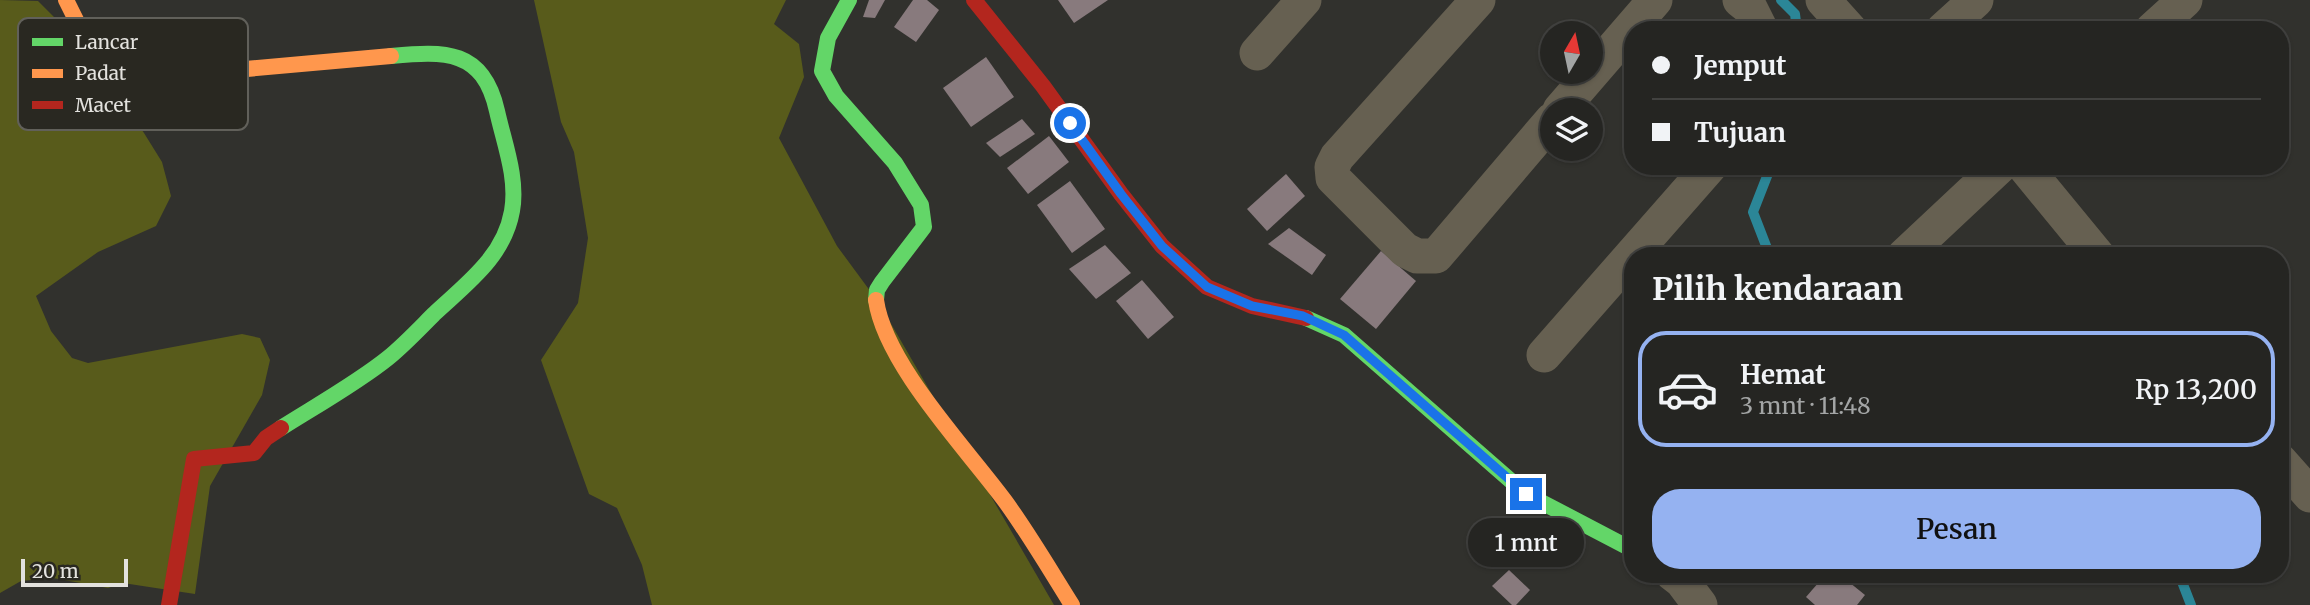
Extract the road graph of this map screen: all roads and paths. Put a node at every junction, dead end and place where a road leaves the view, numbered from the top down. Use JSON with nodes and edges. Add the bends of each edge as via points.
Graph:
{"nodes":[{"id":1,"x":66,"y":0,"type":"edge"},
{"id":2,"x":849,"y":0,"type":"edge"},
{"id":3,"x":974,"y":0,"type":"edge"},
{"id":4,"x":1304,"y":0,"type":"edge"},
{"id":5,"x":1478,"y":0,"type":"edge"},
{"id":6,"x":1655,"y":0,"type":"edge"},
{"id":7,"x":1740,"y":0,"type":"edge"},
{"id":8,"x":1823,"y":0,"type":"edge"},
{"id":9,"x":1976,"y":0,"type":"edge"},
{"id":10,"x":2185,"y":0,"type":"edge"},
{"id":11,"x":75,"y":18,"type":"edge"},
{"id":12,"x":1637,"y":21,"type":"edge"},
{"id":13,"x":1756,"y":21,"type":"edge"},
{"id":14,"x":1842,"y":21,"type":"edge"},
{"id":15,"x":1953,"y":21,"type":"edge"},
{"id":16,"x":2162,"y":21,"type":"edge"},
{"id":17,"x":1624,"y":36,"type":"edge"},
{"id":18,"x":1257,"y":54,"type":"dead end"},
{"id":19,"x":248,"y":69,"type":"edge"},
{"id":20,"x":1570,"y":98,"type":"edge"},
{"id":21,"x":1540,"y":134,"type":"edge"},
{"id":22,"x":1702,"y":175,"type":"edge"},
{"id":23,"x":1990,"y":175,"type":"edge"},
{"id":24,"x":2031,"y":175,"type":"edge"},
{"id":25,"x":1639,"y":247,"type":"edge"},
{"id":26,"x":1914,"y":247,"type":"edge"},
{"id":27,"x":2091,"y":247,"type":"edge"},
{"id":28,"x":1624,"y":264,"type":"edge"},
{"id":29,"x":1544,"y":355,"type":"dead end"},
{"id":30,"x":2289,"y":471,"type":"edge"},
{"id":31,"x":2310,"y":495,"type":"edge"},
{"id":32,"x":1624,"y":545,"type":"edge"},
{"id":33,"x":1684,"y":583,"type":"edge"},
{"id":34,"x":169,"y":605,"type":"edge"},
{"id":35,"x":1072,"y":605,"type":"edge"},
{"id":36,"x":1700,"y":605,"type":"edge"}],
"edges":[{"from":1,"to":11,"type":"street"},
{"from":2,"to":35,"type":"street","via":[[828,38],[822,71],[835,96],[895,163],[922,205],[925,227],[881,281],[875,294],[876,315],[899,359],[1007,503]]},
{"from":3,"to":32,"type":"street","via":[[1044,86],[1154,236],[1207,287],[1252,306],[1303,316],[1344,335],[1526,494]]},
{"from":4,"to":18,"type":"street"},
{"from":5,"to":21,"type":"street","via":[[1337,158],[1333,178],[1405,250],[1417,256],[1436,256]]},
{"from":6,"to":12,"type":"street"},
{"from":7,"to":13,"type":"street"},
{"from":8,"to":14,"type":"street"},
{"from":9,"to":15,"type":"street"},
{"from":10,"to":16,"type":"street"},
{"from":17,"to":20,"type":"street"},
{"from":19,"to":34,"type":"street","via":[[421,53],[456,55],[484,75],[494,96],[514,186],[512,211],[504,239],[489,262],[387,359],[266,438],[254,453],[194,459]]},
{"from":22,"to":25,"type":"street"},
{"from":23,"to":26,"type":"street"},
{"from":24,"to":27,"type":"street"},
{"from":28,"to":29,"type":"street"},
{"from":30,"to":31,"type":"street"},
{"from":33,"to":36,"type":"street"}]}
